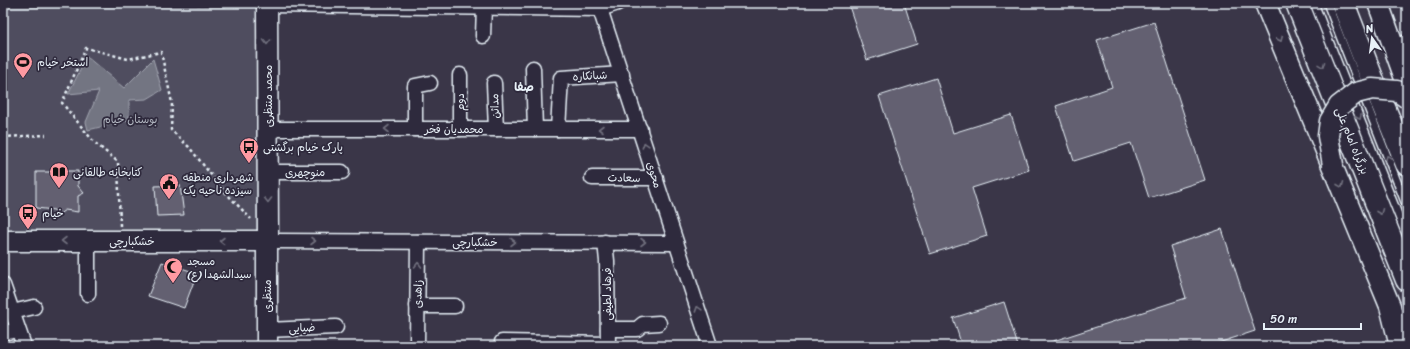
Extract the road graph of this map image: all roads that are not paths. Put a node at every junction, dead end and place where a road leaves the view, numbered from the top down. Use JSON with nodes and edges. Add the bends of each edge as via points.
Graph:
{"nodes":[{"id":1,"x":618,"y":3,"type":"edge"},
{"id":2,"x":1297,"y":3,"type":"edge"},
{"id":3,"x":1314,"y":3,"type":"edge"},
{"id":4,"x":1327,"y":3,"type":"edge"},
{"id":5,"x":1343,"y":3,"type":"edge"},
{"id":6,"x":1367,"y":3,"type":"edge"},
{"id":7,"x":1378,"y":3,"type":"edge"},
{"id":8,"x":267,"y":4,"type":"edge"},
{"id":9,"x":462,"y":5,"type":"edge"},
{"id":10,"x":516,"y":5,"type":"edge"},
{"id":11,"x":1266,"y":5,"type":"edge"},
{"id":12,"x":600,"y":6,"type":"edge"},
{"id":13,"x":484,"y":7,"type":"junction"},
{"id":14,"x":483,"y":36,"type":"dead end"},
{"id":15,"x":1398,"y":44,"type":"edge"},
{"id":16,"x":533,"y":68,"type":"dead end"},
{"id":17,"x":622,"y":74,"type":"junction"},
{"id":18,"x":460,"y":75,"type":"dead end"},
{"id":19,"x":430,"y":83,"type":"dead end"},
{"id":20,"x":494,"y":83,"type":"dead end"},
{"id":21,"x":1407,"y":84,"type":"edge"},
{"id":22,"x":1407,"y":98,"type":"edge"},
{"id":23,"x":268,"y":129,"type":"junction"},
{"id":24,"x":415,"y":129,"type":"junction"},
{"id":25,"x":460,"y":129,"type":"junction"},
{"id":26,"x":496,"y":129,"type":"junction"},
{"id":27,"x":535,"y":129,"type":"junction"},
{"id":28,"x":558,"y":129,"type":"junction"},
{"id":29,"x":640,"y":129,"type":"junction"},
{"id":30,"x":1333,"y":164,"type":"junction"},
{"id":31,"x":1407,"y":164,"type":"edge"},
{"id":32,"x":268,"y":172,"type":"junction"},
{"id":33,"x":342,"y":172,"type":"dead end"},
{"id":34,"x":592,"y":178,"type":"dead end"},
{"id":35,"x":656,"y":178,"type":"junction"},
{"id":36,"x":1407,"y":207,"type":"edge"},
{"id":37,"x":1407,"y":237,"type":"edge"},
{"id":38,"x":3,"y":240,"type":"edge"},
{"id":39,"x":88,"y":241,"type":"junction"},
{"id":40,"x":268,"y":241,"type":"junction"},
{"id":41,"x":418,"y":242,"type":"junction"},
{"id":42,"x":605,"y":242,"type":"junction"},
{"id":43,"x":676,"y":243,"type":"junction"},
{"id":44,"x":1407,"y":280,"type":"edge"},
{"id":45,"x":3,"y":285,"type":"edge"},
{"id":46,"x":88,"y":294,"type":"dead end"},
{"id":47,"x":417,"y":306,"type":"junction"},
{"id":48,"x":455,"y":306,"type":"dead end"},
{"id":49,"x":1390,"y":306,"type":"junction"},
{"id":50,"x":34,"y":307,"type":"dead end"},
{"id":51,"x":12,"y":312,"type":"junction"},
{"id":52,"x":659,"y":323,"type":"dead end"},
{"id":53,"x":336,"y":327,"type":"dead end"},
{"id":54,"x":608,"y":329,"type":"junction"},
{"id":55,"x":18,"y":330,"type":"junction"},
{"id":56,"x":3,"y":333,"type":"edge"},
{"id":57,"x":267,"y":338,"type":"edge"},
{"id":58,"x":1407,"y":341,"type":"edge"},
{"id":59,"x":608,"y":345,"type":"edge"},
{"id":60,"x":24,"y":346,"type":"edge"},
{"id":61,"x":417,"y":346,"type":"edge"},
{"id":62,"x":502,"y":346,"type":"edge"},
{"id":63,"x":710,"y":346,"type":"edge"},
{"id":64,"x":1400,"y":346,"type":"edge"}],
"edges":[{"from":1,"to":12,"type":"street"},
{"from":2,"to":44,"type":"highway","name":"بزرگراه امام علی","one_way":true},
{"from":3,"to":37,"type":"lane","one_way":true},
{"from":36,"to":4,"type":"lane","one_way":true},
{"from":5,"to":31,"type":"highway"},
{"from":6,"to":15,"type":"main road"},
{"from":7,"to":15,"type":"main road"},
{"from":8,"to":9,"type":"street"},
{"from":8,"to":23,"type":"main road","name":"محمد منتظری","one_way":true},
{"from":9,"to":13,"type":"street"},
{"from":10,"to":12,"type":"street"},
{"from":10,"to":13,"type":"street"},
{"from":11,"to":30,"type":"main road","one_way":true},
{"from":12,"to":17,"type":"street","name":"محوی"},
{"from":13,"to":14,"type":"street"},
{"from":15,"to":21,"type":"main road"},
{"from":16,"to":27,"type":"street"},
{"from":17,"to":28,"type":"street","name":"شبانکاره","via":[[561,78]]},
{"from":17,"to":29,"type":"street","name":"محوی"},
{"from":18,"to":25,"type":"street","name":"دوم"},
{"from":19,"to":24,"type":"street","via":[[415,86]]},
{"from":20,"to":26,"type":"street","name":"مدائن"},
{"from":22,"to":30,"type":"main road","bridge":true,"via":[[1397,91],[1372,89],[1356,93],[1339,106],[1330,120],[1328,136]]},
{"from":24,"to":23,"type":"street","name":"محمدیان فخر","one_way":true},
{"from":23,"to":32,"type":"main road","name":"محمد منتظری"},
{"from":24,"to":25,"type":"street","name":"محمدیان فخر"},
{"from":25,"to":26,"type":"street","name":"محمدیان فخر"},
{"from":26,"to":27,"type":"street","name":"محمدیان فخر"},
{"from":27,"to":28,"type":"street","name":"محمدیان فخر"},
{"from":29,"to":28,"type":"street","name":"محمدیان فخر","one_way":true},
{"from":35,"to":29,"type":"street","name":"محوی","one_way":true},
{"from":30,"to":49,"type":"main road","one_way":true},
{"from":32,"to":33,"type":"street","name":"منوچهری"},
{"from":32,"to":40,"type":"main road","name":"محمد منتظری","one_way":true},
{"from":34,"to":35,"type":"street","name":"سعادت"},
{"from":35,"to":43,"type":"street","name":"محوی"},
{"from":39,"to":38,"type":"main road","name":"خشکبارچی","one_way":true},
{"from":40,"to":39,"type":"main road","name":"خشکبارچی","one_way":true},
{"from":39,"to":46,"type":"street"},
{"from":40,"to":41,"type":"street","name":"خشکبارچی","one_way":true},
{"from":40,"to":57,"type":"main road","name":"منتظری"},
{"from":41,"to":42,"type":"street","name":"خشکبارچی","one_way":true},
{"from":47,"to":41,"type":"street","name":"زاهدی","one_way":true},
{"from":42,"to":43,"type":"street","name":"خشکبارچی","one_way":true},
{"from":42,"to":54,"type":"street","name":"فرهاد لطیفی"},
{"from":63,"to":43,"type":"street","name":"محوی","one_way":true},
{"from":45,"to":51,"type":"street"},
{"from":47,"to":48,"type":"street"},
{"from":47,"to":61,"type":"street","name":"زاهدی"},
{"from":49,"to":58,"type":"main road"},
{"from":49,"to":64,"type":"main road"},
{"from":50,"to":51,"type":"street"},
{"from":51,"to":55,"type":"street"},
{"from":52,"to":54,"type":"street","via":[[642,324],[637,329]]},
{"from":53,"to":57,"type":"street","name":"ضیایی"},
{"from":54,"to":59,"type":"street","name":"فرهاد لطیفی"},
{"from":55,"to":56,"type":"street"},
{"from":55,"to":60,"type":"street"},
{"from":59,"to":62,"type":"street","via":[[502,342]]}]}
